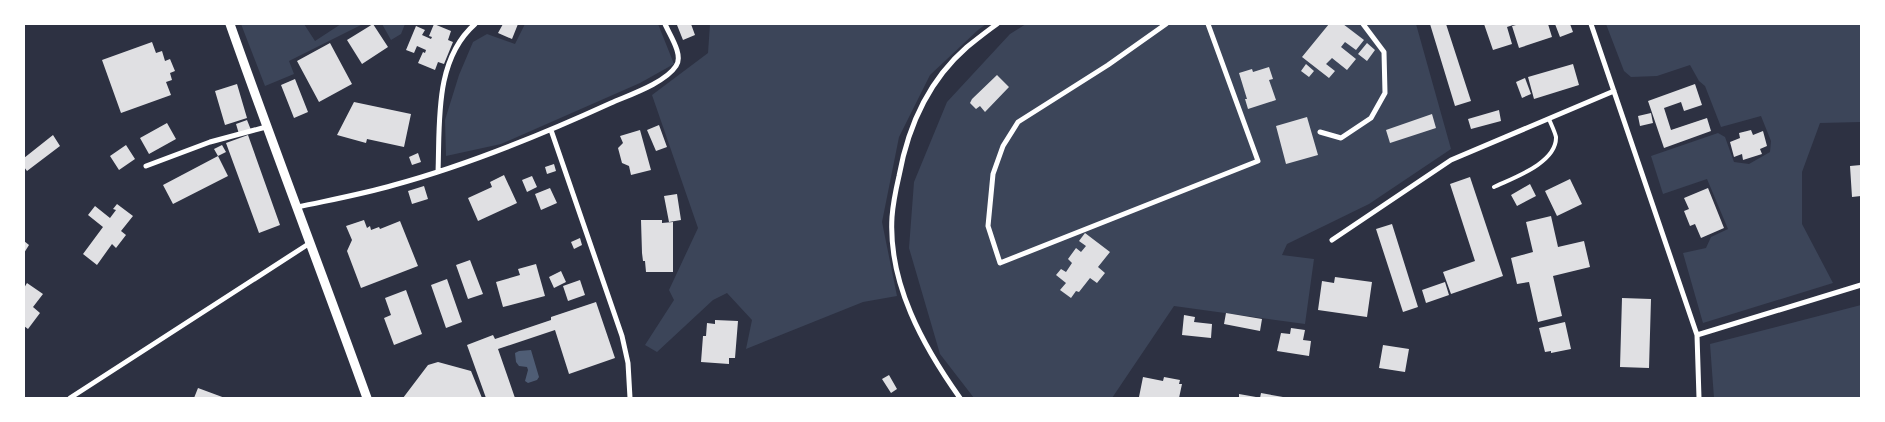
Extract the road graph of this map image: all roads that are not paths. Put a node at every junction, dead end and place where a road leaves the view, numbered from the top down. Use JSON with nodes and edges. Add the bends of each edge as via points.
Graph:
{"nodes":[{"id":1,"x":230,"y":24,"type":"edge"},
{"id":2,"x":475,"y":24,"type":"edge"},
{"id":3,"x":665,"y":24,"type":"edge"},
{"id":4,"x":997,"y":24,"type":"edge"},
{"id":5,"x":1166,"y":24,"type":"edge"},
{"id":6,"x":1208,"y":24,"type":"edge"},
{"id":7,"x":1363,"y":24,"type":"edge"},
{"id":8,"x":1591,"y":24,"type":"edge"},
{"id":9,"x":1614,"y":91,"type":"junction"},
{"id":10,"x":1549,"y":119,"type":"junction"},
{"id":11,"x":266,"y":128,"type":"junction"},
{"id":12,"x":551,"y":130,"type":"junction"},
{"id":13,"x":1320,"y":132,"type":"dead end"},
{"id":14,"x":146,"y":166,"type":"dead end"},
{"id":15,"x":438,"y":172,"type":"junction"},
{"id":16,"x":1494,"y":187,"type":"dead end"},
{"id":17,"x":298,"y":207,"type":"junction"},
{"id":18,"x":1332,"y":240,"type":"dead end"},
{"id":19,"x":311,"y":243,"type":"junction"},
{"id":20,"x":1861,"y":285,"type":"edge"},
{"id":21,"x":1697,"y":335,"type":"junction"},
{"id":22,"x":70,"y":398,"type":"edge"},
{"id":23,"x":367,"y":398,"type":"edge"},
{"id":24,"x":630,"y":398,"type":"edge"},
{"id":25,"x":960,"y":398,"type":"edge"},
{"id":26,"x":1699,"y":398,"type":"edge"}],
"edges":[{"from":1,"to":11,"type":"street"},
{"from":2,"to":15,"type":"street","via":[[460,42],[443,84]]},
{"from":3,"to":12,"type":"street","via":[[678,55],[678,64],[671,72],[649,86]]},
{"from":4,"to":25,"type":"street","via":[[966,48],[928,95],[904,148],[892,216],[900,280],[912,317],[928,351]]},
{"from":5,"to":6,"type":"street","via":[[1018,122],[1003,146],[993,174],[988,226],[1000,263],[1258,161]]},
{"from":7,"to":13,"type":"street","via":[[1384,52],[1385,93],[1370,118],[1341,138]]},
{"from":8,"to":9,"type":"street"},
{"from":9,"to":10,"type":"street"},
{"from":9,"to":21,"type":"street"},
{"from":10,"to":16,"type":"lane","via":[[1556,138],[1551,152],[1536,168]]},
{"from":10,"to":18,"type":"street","via":[[1451,160]]},
{"from":11,"to":14,"type":"street","via":[[210,142]]},
{"from":11,"to":17,"type":"street"},
{"from":12,"to":15,"type":"street"},
{"from":12,"to":24,"type":"street","via":[[622,336]]},
{"from":15,"to":17,"type":"street","via":[[394,186]]},
{"from":17,"to":19,"type":"street"},
{"from":19,"to":22,"type":"street"},
{"from":19,"to":23,"type":"street"},
{"from":20,"to":21,"type":"street"},
{"from":21,"to":26,"type":"street"}]}
